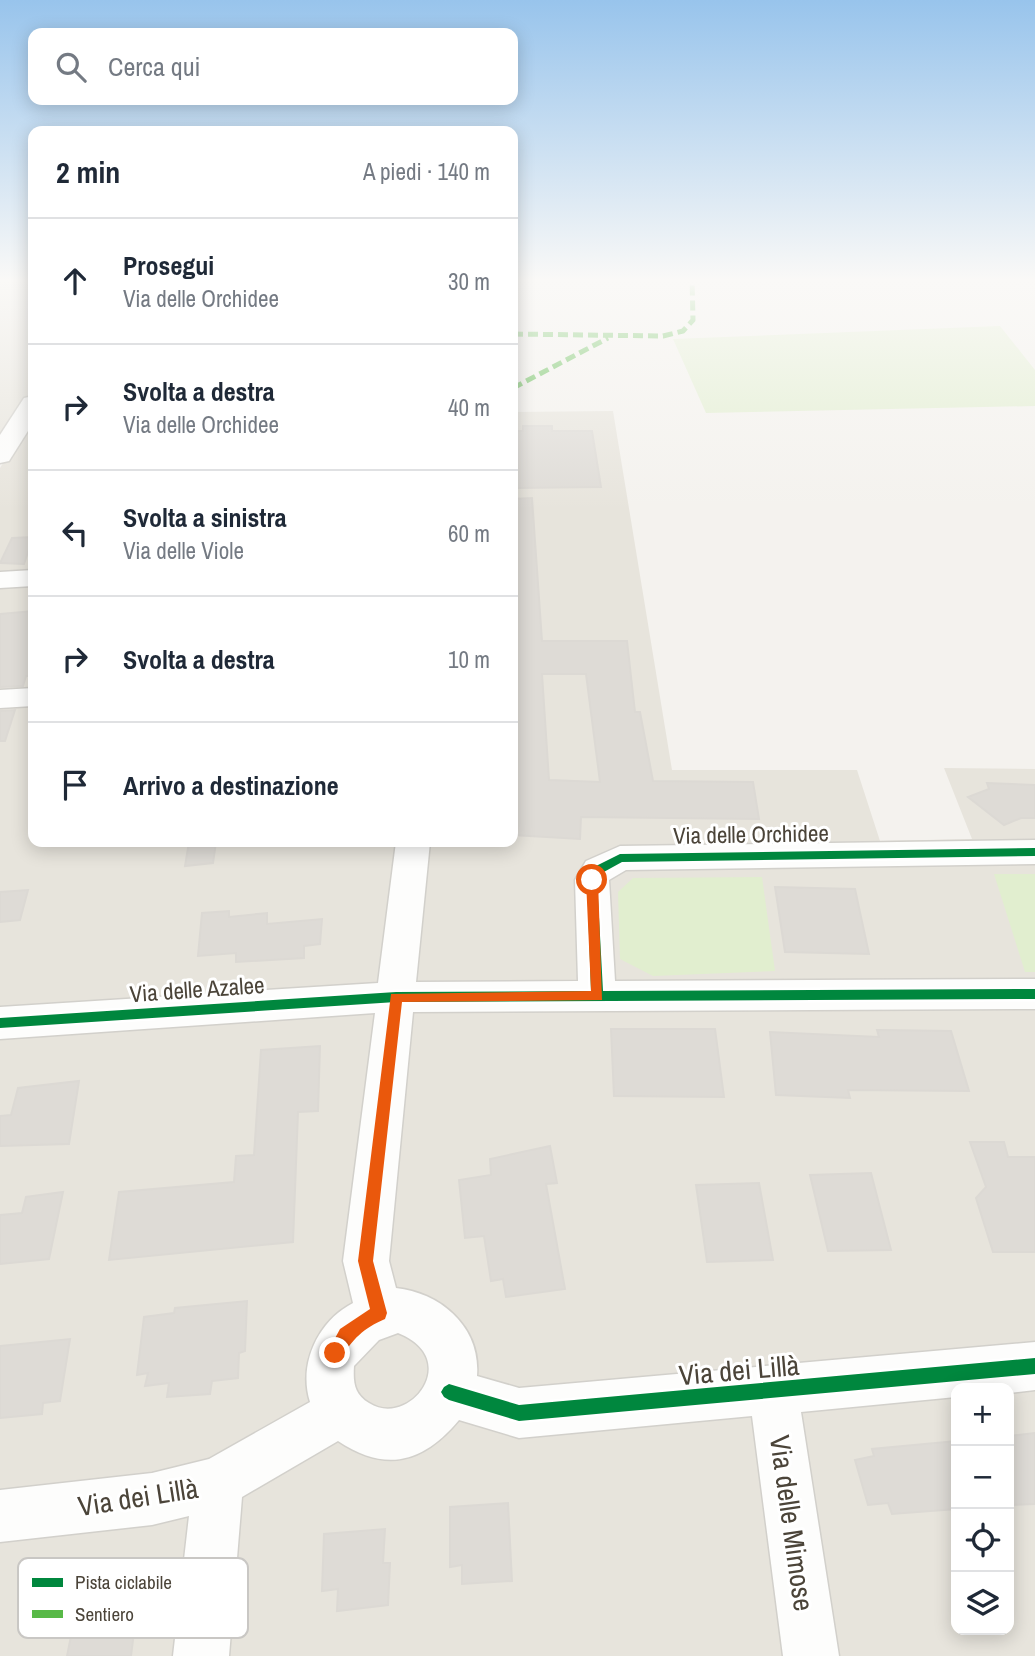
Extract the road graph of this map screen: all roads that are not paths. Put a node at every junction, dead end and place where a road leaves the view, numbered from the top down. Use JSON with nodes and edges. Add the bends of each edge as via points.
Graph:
{"nodes":[{"id":1,"x":28,"y":413,"type":"edge"},
{"id":2,"x":0,"y":455,"type":"edge"},
{"id":3,"x":28,"y":578,"type":"edge"},
{"id":4,"x":0,"y":580,"type":"edge"},
{"id":5,"x":28,"y":697,"type":"edge"},
{"id":6,"x":0,"y":699,"type":"edge"},
{"id":7,"x":412,"y":847,"type":"edge"},
{"id":8,"x":1035,"y":852,"type":"edge"},
{"id":9,"x":1035,"y":994,"type":"edge"},
{"id":10,"x":597,"y":996,"type":"junction"},
{"id":11,"x":396,"y":997,"type":"junction"},
{"id":12,"x":0,"y":1023,"type":"edge"},
{"id":13,"x":379,"y":1313,"type":"junction"},
{"id":14,"x":1035,"y":1366,"type":"edge"},
{"id":15,"x":773,"y":1390,"type":"junction"},
{"id":16,"x":449,"y":1392,"type":"junction"},
{"id":17,"x":340,"y":1412,"type":"junction"},
{"id":18,"x":218,"y":1483,"type":"junction"},
{"id":19,"x":0,"y":1516,"type":"edge"},
{"id":20,"x":211,"y":1558,"type":"edge"},
{"id":21,"x":203,"y":1638,"type":"edge"},
{"id":22,"x":201,"y":1656,"type":"edge"},
{"id":23,"x":811,"y":1656,"type":"edge"}],
"edges":[{"from":1,"to":2,"type":"street"},
{"from":3,"to":4,"type":"street"},
{"from":5,"to":6,"type":"street"},
{"from":7,"to":11,"type":"street"},
{"from":8,"to":10,"type":"street","name":"Via delle Orchidee","via":[[620,858],[598,870],[592,880]]},
{"from":9,"to":10,"type":"street"},
{"from":10,"to":11,"type":"street"},
{"from":11,"to":12,"type":"street","name":"Via delle Azalee"},
{"from":11,"to":13,"type":"street","via":[[366,1261]]},
{"from":13,"to":16,"type":"street","via":[[398,1310],[416,1314],[439,1330],[453,1354]]},
{"from":13,"to":17,"type":"street","via":[[345,1335],[335,1353],[331,1394]]},
{"from":14,"to":15,"type":"street","name":"Via dei Lillà"},
{"from":15,"to":16,"type":"street","name":"Via dei Lillà","via":[[519,1413]]},
{"from":15,"to":23,"type":"street","name":"Via delle Mimose"},
{"from":16,"to":17,"type":"street","via":[[440,1410],[425,1423],[389,1436],[353,1425]]},
{"from":17,"to":18,"type":"street","name":"Via dei Lillà"},
{"from":18,"to":19,"type":"street","name":"Via dei Lillà","via":[[152,1499]]},
{"from":18,"to":20,"type":"street"},
{"from":21,"to":22,"type":"street"}]}
